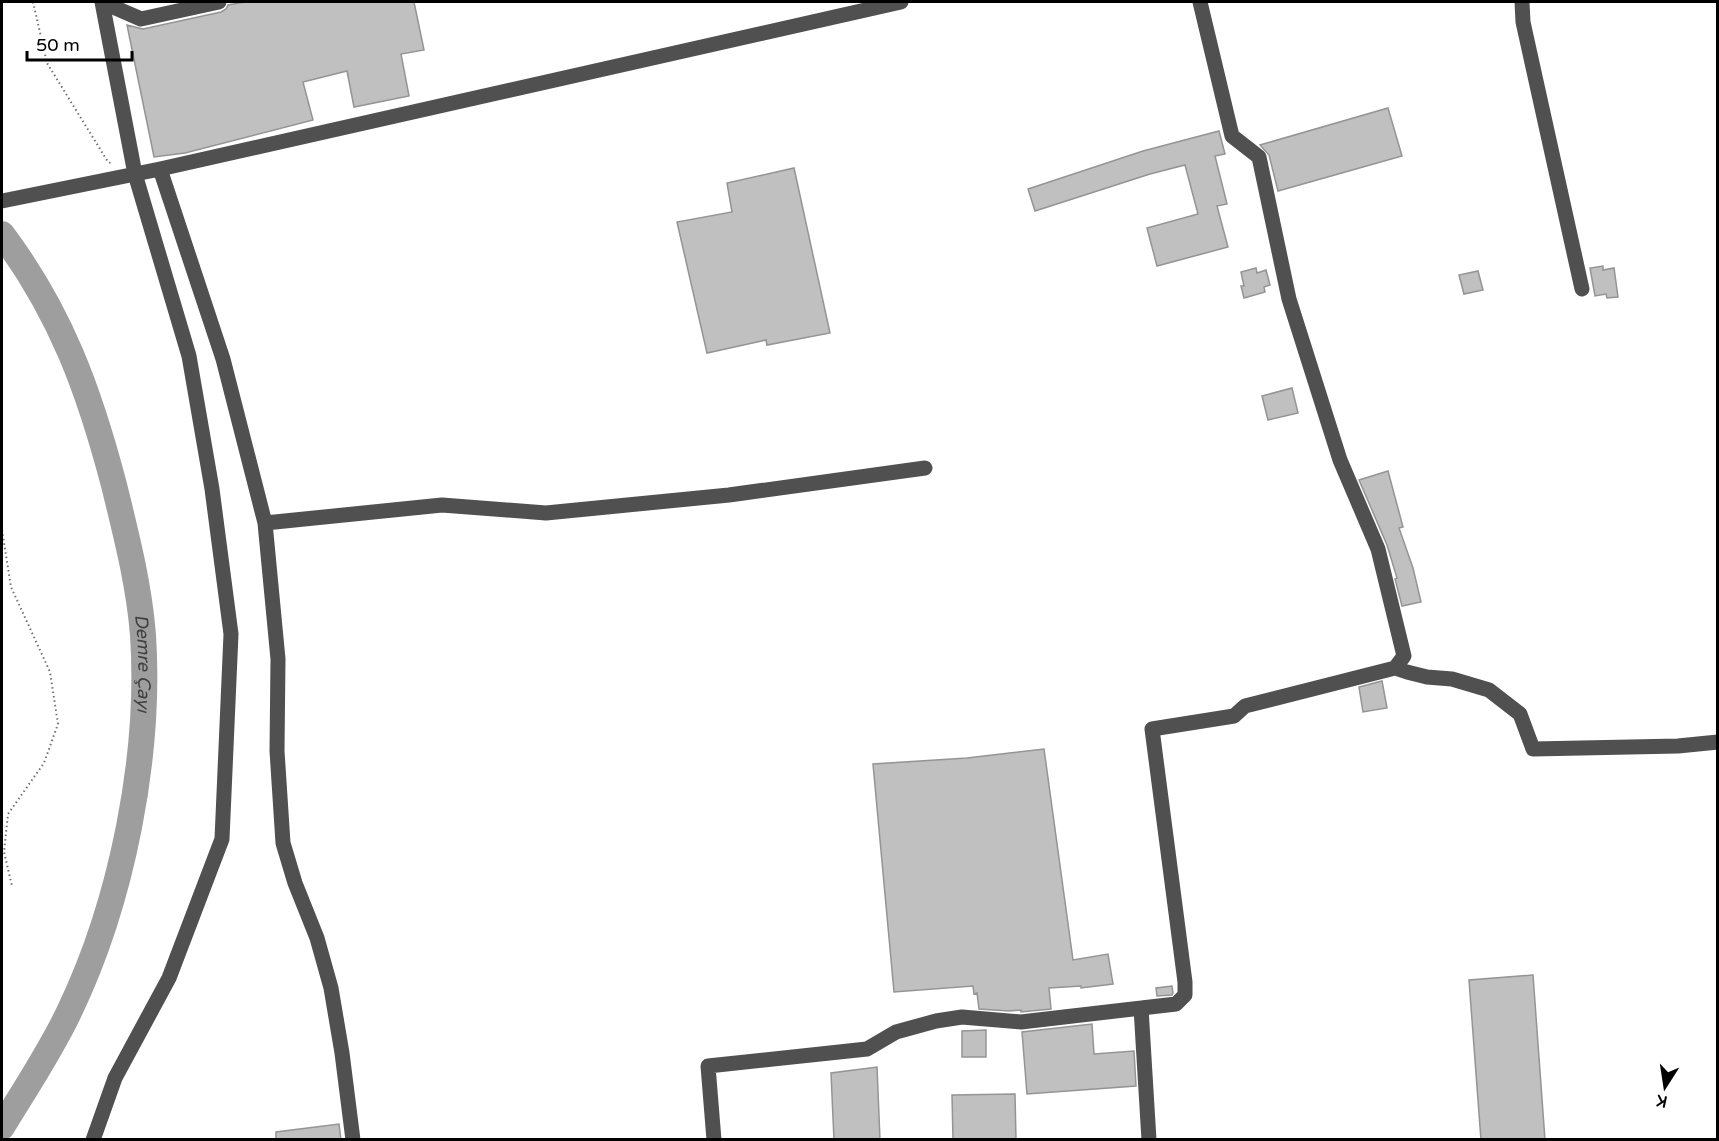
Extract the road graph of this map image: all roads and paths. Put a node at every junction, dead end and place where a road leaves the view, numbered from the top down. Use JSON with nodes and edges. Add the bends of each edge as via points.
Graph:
{"nodes":[{"id":1,"x":33,"y":2,"type":"edge"},
{"id":2,"x":102,"y":2,"type":"edge"},
{"id":3,"x":219,"y":2,"type":"edge"},
{"id":4,"x":901,"y":2,"type":"edge"},
{"id":5,"x":1200,"y":2,"type":"edge"},
{"id":6,"x":1522,"y":2,"type":"edge"},
{"id":7,"x":845,"y":7,"type":"edge"},
{"id":8,"x":160,"y":169,"type":"junction"},
{"id":9,"x":135,"y":174,"type":"junction"},
{"id":10,"x":2,"y":201,"type":"edge"},
{"id":11,"x":1582,"y":289,"type":"dead end"},
{"id":12,"x":926,"y":468,"type":"dead end"},
{"id":13,"x":265,"y":523,"type":"junction"},
{"id":14,"x":2,"y":530,"type":"edge"},
{"id":15,"x":1395,"y":668,"type":"junction"},
{"id":16,"x":1718,"y":742,"type":"edge"},
{"id":17,"x":12,"y":886,"type":"dead end"},
{"id":18,"x":1141,"y":1008,"type":"junction"},
{"id":19,"x":93,"y":1140,"type":"edge"},
{"id":20,"x":353,"y":1140,"type":"edge"},
{"id":21,"x":714,"y":1140,"type":"edge"},
{"id":22,"x":1149,"y":1140,"type":"edge"}],
"edges":[{"from":1,"to":9,"type":"path","via":[[47,63],[108,162]]},
{"from":2,"to":3,"type":"street","via":[[141,19]]},
{"from":2,"to":9,"type":"street"},
{"from":4,"to":7,"type":"street"},
{"from":5,"to":15,"type":"street","via":[[1232,136],[1259,157],[1289,299],[1340,460],[1378,549],[1404,656]]},
{"from":6,"to":11,"type":"street","via":[[1523,22]]},
{"from":7,"to":8,"type":"street"},
{"from":8,"to":9,"type":"street"},
{"from":8,"to":13,"type":"street","via":[[223,359]]},
{"from":9,"to":10,"type":"street"},
{"from":9,"to":19,"type":"street","via":[[189,356],[231,634],[222,839],[170,978],[115,1078]]},
{"from":12,"to":13,"type":"street","via":[[729,495],[546,513],[442,505]]},
{"from":13,"to":20,"type":"street","via":[[278,659],[277,751],[283,843],[331,988]]},
{"from":14,"to":17,"type":"path","via":[[11,587],[50,672],[58,724],[44,763],[9,814],[4,852]]},
{"from":15,"to":16,"type":"street","via":[[1489,690],[1520,714],[1533,749]]},
{"from":15,"to":18,"type":"street","via":[[1245,706],[1234,716],[1152,729],[1185,995],[1176,1004]]},
{"from":18,"to":21,"type":"street","via":[[1021,1022],[953,1018],[896,1032],[867,1049],[708,1066]]},
{"from":18,"to":22,"type":"street"}]}
